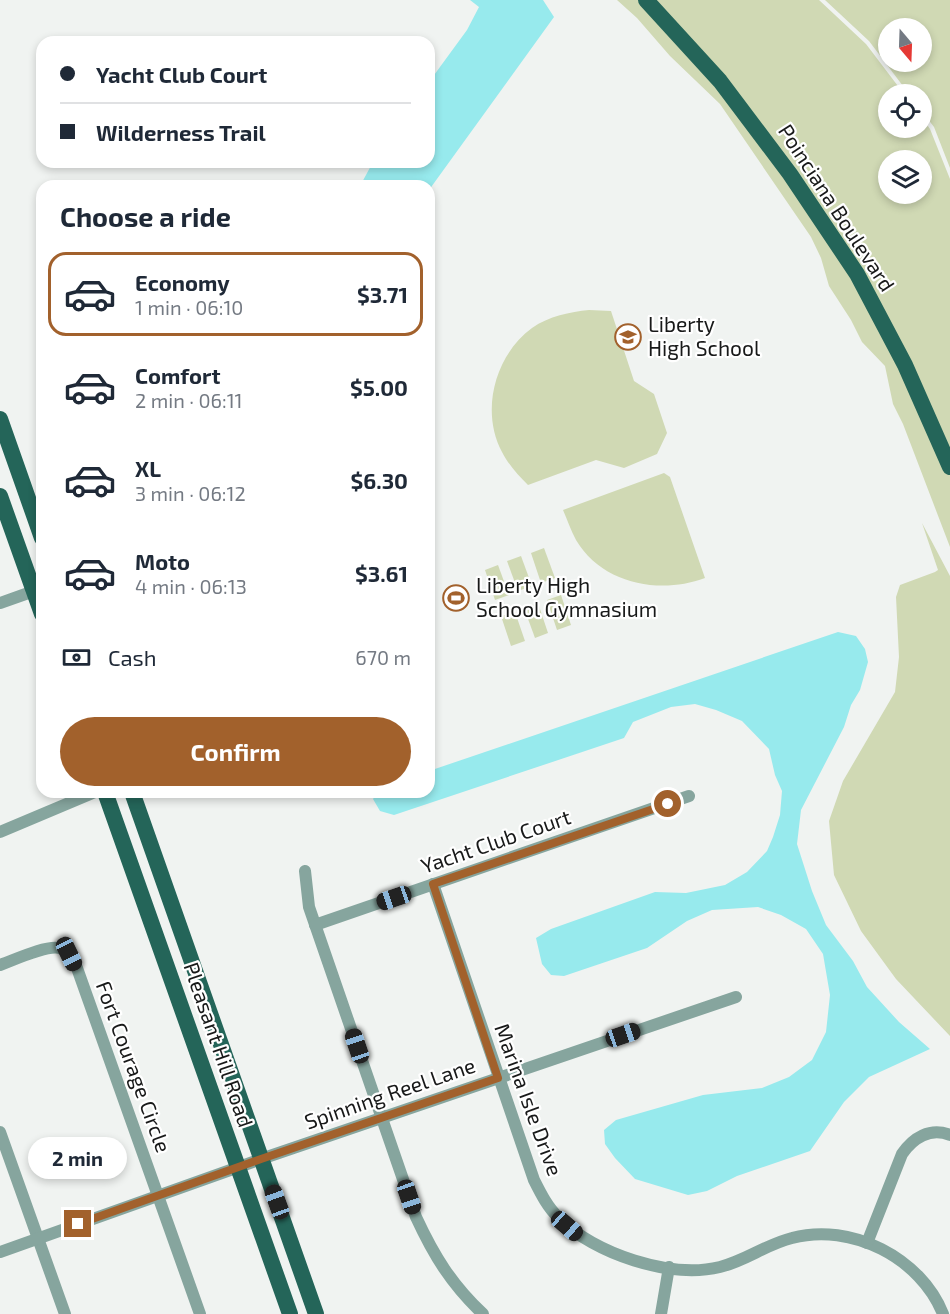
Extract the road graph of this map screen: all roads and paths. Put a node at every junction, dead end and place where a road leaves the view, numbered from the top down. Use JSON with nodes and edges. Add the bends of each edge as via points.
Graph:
{"nodes":[{"id":1,"x":646,"y":0,"type":"edge"},
{"id":2,"x":0,"y":419,"type":"edge"},
{"id":3,"x":950,"y":467,"type":"edge"},
{"id":4,"x":0,"y":496,"type":"edge"},
{"id":5,"x":36,"y":521,"type":"edge"},
{"id":6,"x":36,"y":589,"type":"edge"},
{"id":7,"x":36,"y":594,"type":"edge"},
{"id":8,"x":0,"y":603,"type":"edge"},
{"id":9,"x":689,"y":796,"type":"dead end"},
{"id":10,"x":81,"y":798,"type":"edge"},
{"id":11,"x":107,"y":798,"type":"edge"},
{"id":12,"x":134,"y":798,"type":"edge"},
{"id":13,"x":0,"y":832,"type":"edge"},
{"id":14,"x":305,"y":871,"type":"dead end"},
{"id":15,"x":433,"y":884,"type":"junction"},
{"id":16,"x":315,"y":925,"type":"junction"},
{"id":17,"x":0,"y":965,"type":"edge"},
{"id":18,"x":736,"y":997,"type":"dead end"},
{"id":19,"x":498,"y":1078,"type":"junction"},
{"id":20,"x":381,"y":1118,"type":"junction"},
{"id":21,"x":0,"y":1132,"type":"edge"},
{"id":22,"x":950,"y":1135,"type":"edge"},
{"id":23,"x":261,"y":1159,"type":"junction"},
{"id":24,"x":238,"y":1168,"type":"junction"},
{"id":25,"x":158,"y":1196,"type":"junction"},
{"id":26,"x":38,"y":1238,"type":"junction"},
{"id":27,"x":867,"y":1243,"type":"junction"},
{"id":28,"x":0,"y":1252,"type":"edge"},
{"id":29,"x":669,"y":1267,"type":"junction"},
{"id":30,"x":480,"y":1313,"type":"edge"},
{"id":31,"x":65,"y":1314,"type":"edge"},
{"id":32,"x":200,"y":1314,"type":"edge"},
{"id":33,"x":290,"y":1314,"type":"edge"},
{"id":34,"x":316,"y":1314,"type":"edge"},
{"id":35,"x":661,"y":1314,"type":"edge"},
{"id":36,"x":943,"y":1314,"type":"edge"}],
"edges":[{"from":1,"to":3,"type":"main road","name":"Poinciana Boulevard","via":[[720,81],[790,174],[857,274],[905,365]]},
{"from":2,"to":5,"type":"main road"},
{"from":4,"to":6,"type":"main road"},
{"from":7,"to":8,"type":"street"},
{"from":9,"to":15,"type":"street","name":"Yacht Club Court"},
{"from":10,"to":13,"type":"street"},
{"from":11,"to":24,"type":"main road","name":"Pleasant Hill Road"},
{"from":12,"to":23,"type":"main road","name":"Pleasant Hill Road"},
{"from":14,"to":16,"type":"street"},
{"from":15,"to":16,"type":"street","name":"Yacht Club Court"},
{"from":15,"to":19,"type":"street","name":"Marina Isle Drive"},
{"from":16,"to":20,"type":"street"},
{"from":17,"to":25,"type":"street","name":"Fort Courage Circle","via":[[47,949],[60,948],[69,954]]},
{"from":18,"to":19,"type":"street","name":"Spinning Reel Lane"},
{"from":19,"to":20,"type":"street","name":"Spinning Reel Lane"},
{"from":19,"to":29,"type":"street","name":"Marina Isle Drive","via":[[534,1180],[558,1218],[599,1247]]},
{"from":20,"to":23,"type":"street","name":"Spinning Reel Lane"},
{"from":20,"to":30,"type":"street","via":[[432,1252]]},
{"from":21,"to":26,"type":"street"},
{"from":22,"to":27,"type":"street","via":[[933,1132],[909,1143]]},
{"from":23,"to":24,"type":"street","name":"Spinning Reel Lane"},
{"from":23,"to":34,"type":"main road","name":"Pleasant Hill Road"},
{"from":24,"to":25,"type":"street","name":"Spinning Reel Lane"},
{"from":24,"to":33,"type":"main road","name":"Pleasant Hill Road"},
{"from":25,"to":26,"type":"street","name":"Spinning Reel Lane"},
{"from":25,"to":32,"type":"street"},
{"from":26,"to":28,"type":"street","name":"Spinning Reel Lane"},
{"from":26,"to":31,"type":"street"},
{"from":27,"to":29,"type":"street","name":"Marina Isle Drive","via":[[836,1235],[796,1237],[718,1268]]},
{"from":27,"to":36,"type":"street","name":"Marina Isle Drive","via":[[916,1273]]},
{"from":29,"to":35,"type":"street"}]}
